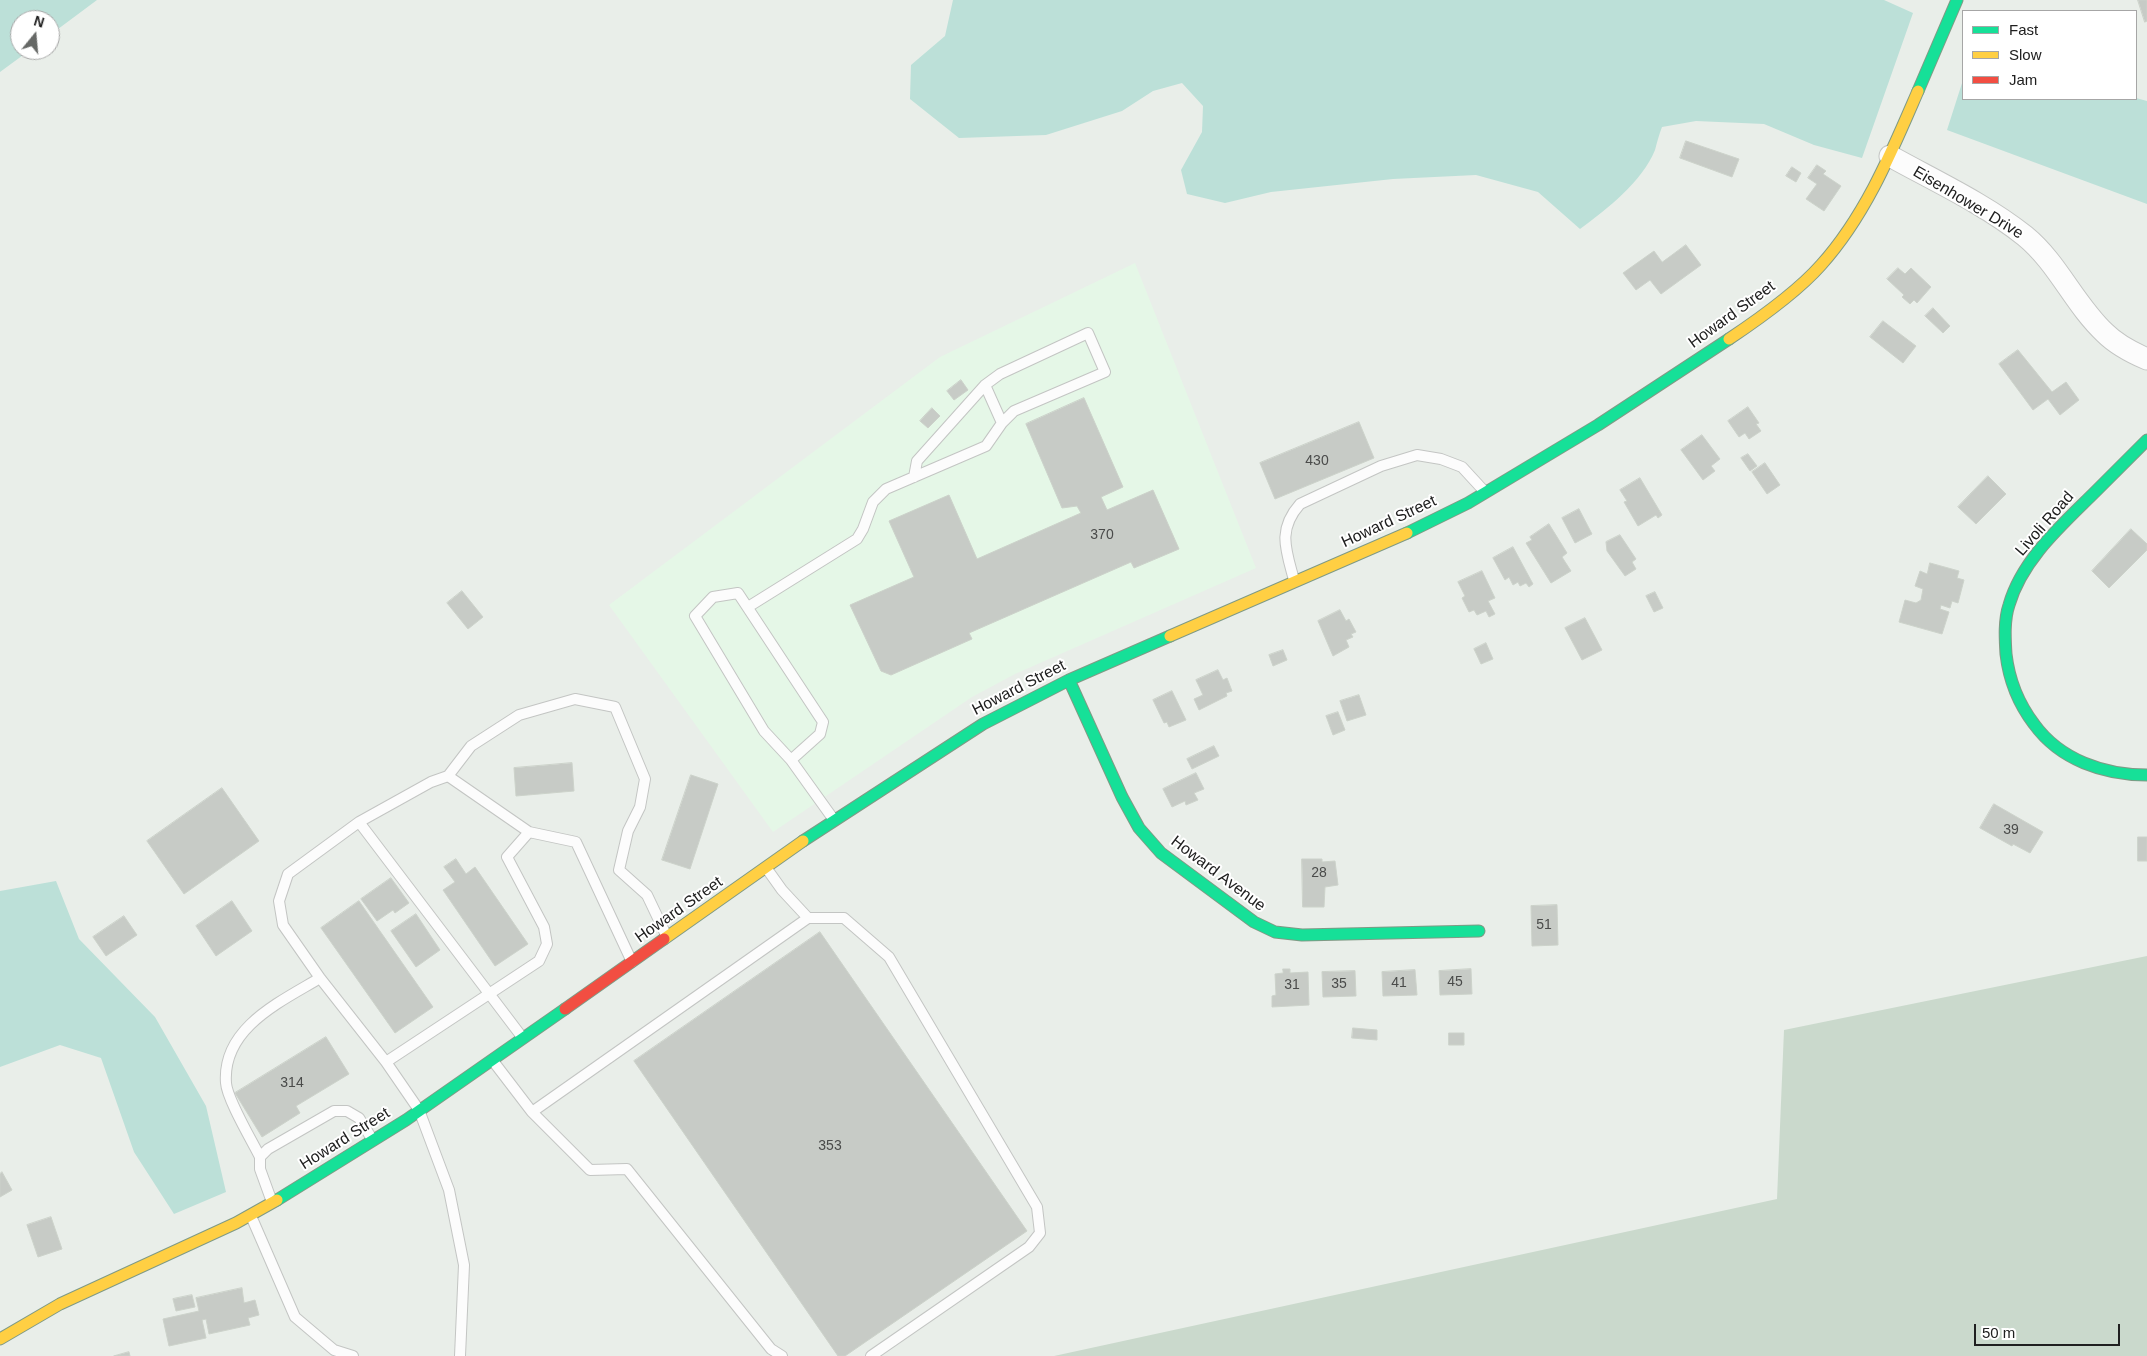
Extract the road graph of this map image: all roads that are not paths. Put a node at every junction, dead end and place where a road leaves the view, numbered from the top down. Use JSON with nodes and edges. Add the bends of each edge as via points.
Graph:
{"nodes":[{"id":1,"x":1957,"y":0,"type":"edge"},
{"id":2,"x":1890,"y":156,"type":"junction"},
{"id":3,"x":2147,"y":359,"type":"edge"},
{"id":4,"x":985,"y":385,"type":"junction"},
{"id":5,"x":1002,"y":423,"type":"junction"},
{"id":6,"x":2147,"y":440,"type":"edge"},
{"id":7,"x":914,"y":477,"type":"junction"},
{"id":8,"x":1486,"y":493,"type":"junction"},
{"id":9,"x":1295,"y":582,"type":"junction"},
{"id":10,"x":748,"y":607,"type":"junction"},
{"id":11,"x":1069,"y":680,"type":"junction"},
{"id":12,"x":791,"y":760,"type":"junction"},
{"id":13,"x":2147,"y":775,"type":"edge"},
{"id":14,"x":448,"y":776,"type":"junction"},
{"id":15,"x":834,"y":820,"type":"junction"},
{"id":16,"x":359,"y":822,"type":"junction"},
{"id":17,"x":528,"y":832,"type":"junction"},
{"id":18,"x":767,"y":869,"type":"junction"},
{"id":19,"x":808,"y":918,"type":"junction"},
{"id":20,"x":1479,"y":931,"type":"dead end"},
{"id":21,"x":667,"y":938,"type":"junction"},
{"id":22,"x":632,"y":962,"type":"junction"},
{"id":23,"x":320,"y":978,"type":"junction"},
{"id":24,"x":489,"y":994,"type":"junction"},
{"id":25,"x":523,"y":1038,"type":"junction"},
{"id":26,"x":492,"y":1059,"type":"junction"},
{"id":27,"x":386,"y":1062,"type":"junction"},
{"id":28,"x":419,"y":1110,"type":"junction"},
{"id":29,"x":532,"y":1112,"type":"junction"},
{"id":30,"x":373,"y":1140,"type":"junction"},
{"id":31,"x":260,"y":1156,"type":"junction"},
{"id":32,"x":272,"y":1203,"type":"junction"},
{"id":33,"x":250,"y":1215,"type":"junction"},
{"id":34,"x":0,"y":1339,"type":"edge"},
{"id":35,"x":353,"y":1356,"type":"edge"},
{"id":36,"x":460,"y":1356,"type":"edge"},
{"id":37,"x":782,"y":1356,"type":"edge"},
{"id":38,"x":871,"y":1356,"type":"edge"}],
"edges":[{"from":1,"to":2,"type":"main road","name":"Howard Street"},
{"from":2,"to":3,"type":"street","name":"Eisenhower Drive","via":[[2025,236],[2056,269],[2084,310],[2106,334]]},
{"from":2,"to":8,"type":"main road","name":"Howard Street","via":[[1852,224],[1821,265],[1785,297],[1682,371]]},
{"from":4,"to":5,"type":"lane"},
{"from":4,"to":5,"type":"lane","via":[[1000,374],[1088,333],[1106,372],[1014,411]]},
{"from":4,"to":7,"type":"lane","via":[[917,461]]},
{"from":5,"to":7,"type":"lane","via":[[986,446]]},
{"from":6,"to":13,"type":"main road","name":"Livoli Road","via":[[2045,544],[2020,579],[2009,604],[2005,632],[2007,666],[2018,700],[2050,743],[2075,760],[2107,771]]},
{"from":7,"to":10,"type":"lane","via":[[886,489],[873,502],[857,539]]},
{"from":8,"to":9,"type":"main road","name":"Howard Street","via":[[1409,532]]},
{"from":8,"to":9,"type":"lane","via":[[1462,467],[1417,455],[1381,466],[1318,495],[1300,504],[1285,529],[1285,547]]},
{"from":9,"to":11,"type":"main road","name":"Howard Street"},
{"from":10,"to":12,"type":"lane","via":[[823,722],[820,734]]},
{"from":10,"to":12,"type":"lane","via":[[738,593],[713,596],[695,616],[764,732]]},
{"from":11,"to":15,"type":"main road","name":"Howard Street","via":[[971,731]]},
{"from":11,"to":20,"type":"main road","name":"Howard Avenue","via":[[1139,828],[1161,853],[1254,922],[1275,932],[1302,935]]},
{"from":12,"to":15,"type":"lane"},
{"from":14,"to":16,"type":"lane"},
{"from":14,"to":17,"type":"lane"},
{"from":14,"to":21,"type":"lane","via":[[471,746],[519,715],[575,699],[615,707],[645,779],[640,807],[628,831],[618,870],[647,895]]},
{"from":15,"to":18,"type":"main road","name":"Howard Street"},
{"from":16,"to":23,"type":"lane","via":[[288,874],[279,901],[282,925]]},
{"from":16,"to":24,"type":"lane"},
{"from":17,"to":22,"type":"lane","via":[[576,842]]},
{"from":17,"to":24,"type":"lane","via":[[507,857],[544,927],[547,944],[538,961]]},
{"from":18,"to":19,"type":"lane"},
{"from":18,"to":21,"type":"main road","name":"Howard Street"},
{"from":19,"to":29,"type":"lane"},
{"from":19,"to":38,"type":"lane","via":[[844,918],[890,957],[1037,1207],[1040,1233],[1029,1248]]},
{"from":21,"to":22,"type":"main road","name":"Howard Street"},
{"from":22,"to":25,"type":"main road","name":"Howard Street"},
{"from":23,"to":27,"type":"lane"},
{"from":23,"to":31,"type":"lane","via":[[260,1015],[238,1038],[228,1057],[226,1085]]},
{"from":24,"to":25,"type":"lane"},
{"from":24,"to":27,"type":"lane"},
{"from":25,"to":26,"type":"main road","name":"Howard Street"},
{"from":26,"to":28,"type":"main road","name":"Howard Street"},
{"from":26,"to":29,"type":"lane"},
{"from":27,"to":28,"type":"lane"},
{"from":28,"to":30,"type":"main road","name":"Howard Street"},
{"from":28,"to":36,"type":"lane","via":[[449,1190],[464,1265]]},
{"from":29,"to":37,"type":"lane","via":[[590,1170],[627,1169],[771,1349]]},
{"from":30,"to":31,"type":"lane","via":[[359,1118],[347,1111],[334,1111]]},
{"from":30,"to":32,"type":"main road","name":"Howard Street"},
{"from":31,"to":32,"type":"lane","via":[[260,1170]]},
{"from":32,"to":33,"type":"main road","name":"Howard Street"},
{"from":33,"to":34,"type":"main road","name":"Howard Street","via":[[60,1304]]},
{"from":33,"to":35,"type":"lane","via":[[294,1317],[334,1350]]}]}
